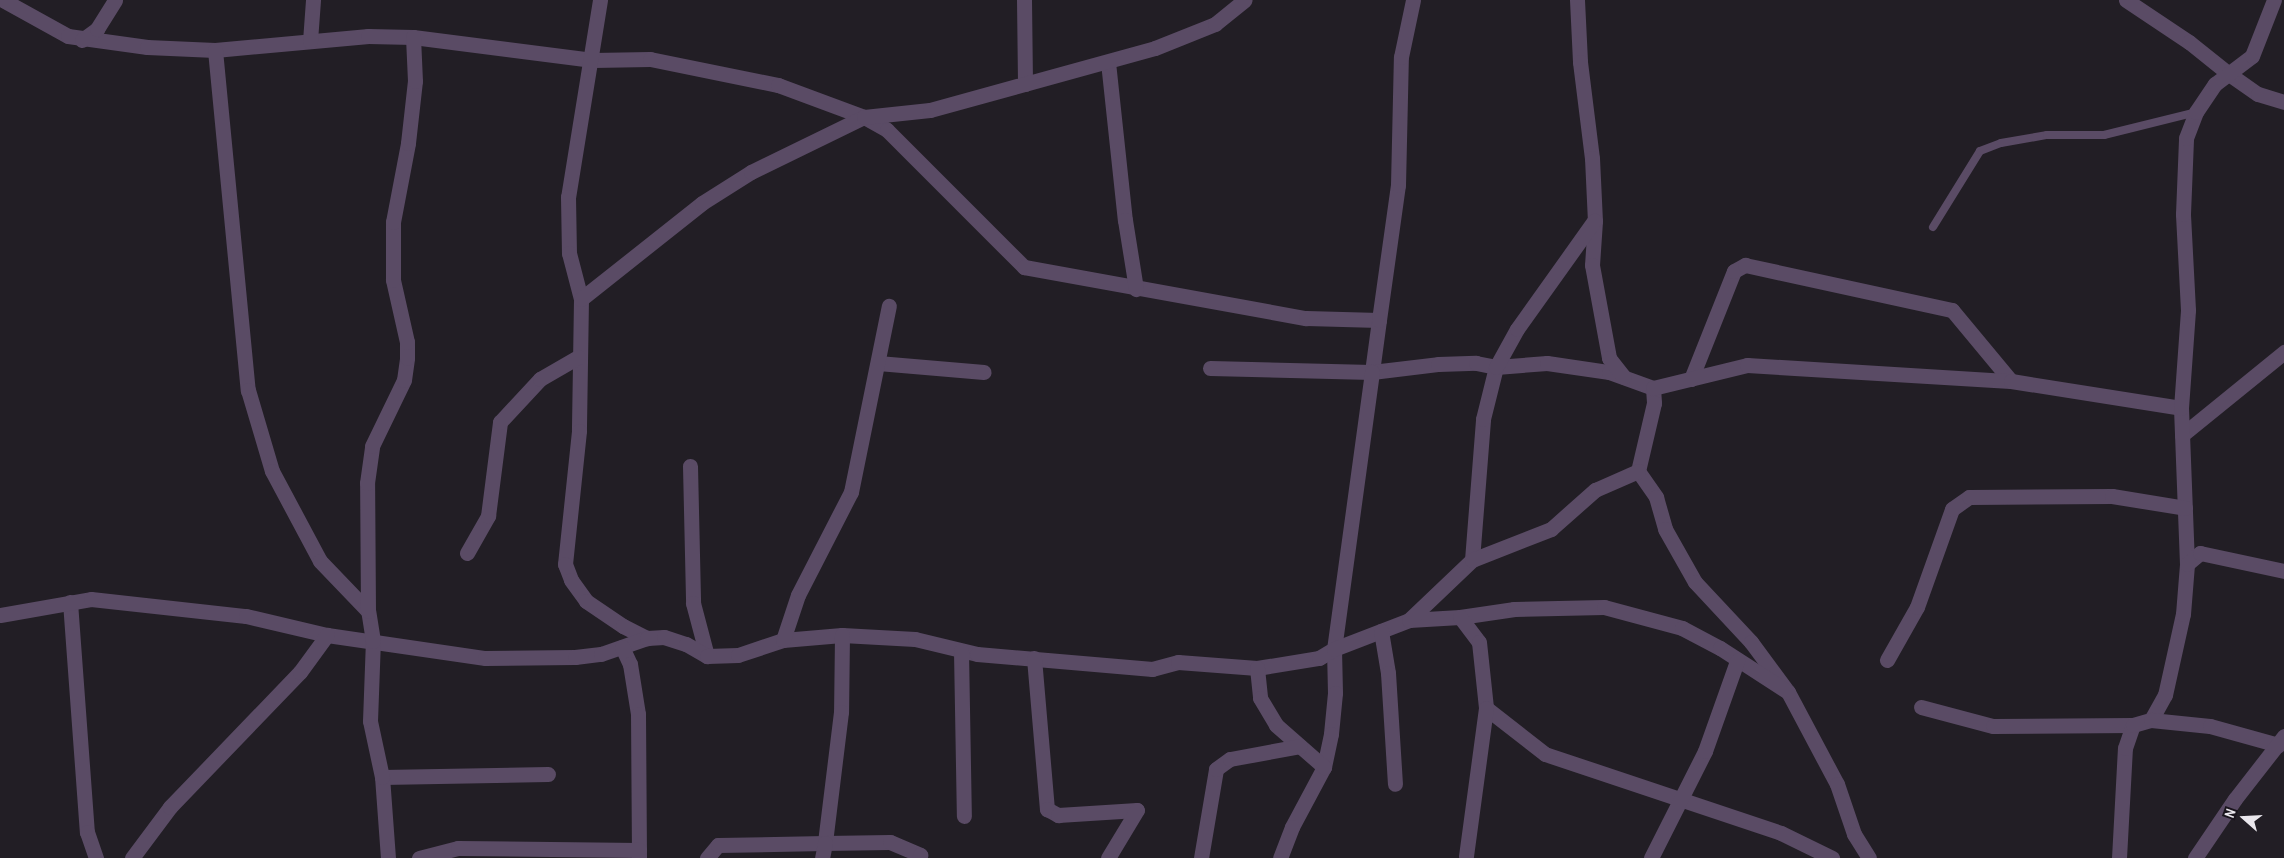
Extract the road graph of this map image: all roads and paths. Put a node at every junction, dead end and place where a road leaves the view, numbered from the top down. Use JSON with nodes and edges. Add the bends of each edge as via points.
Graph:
{"nodes":[{"id":1,"x":3,"y":0,"type":"edge"},
{"id":2,"x":115,"y":0,"type":"edge"},
{"id":3,"x":313,"y":0,"type":"edge"},
{"id":4,"x":600,"y":0,"type":"edge"},
{"id":5,"x":1024,"y":0,"type":"edge"},
{"id":6,"x":1245,"y":0,"type":"edge"},
{"id":7,"x":1413,"y":0,"type":"edge"},
{"id":8,"x":1577,"y":0,"type":"edge"},
{"id":9,"x":2126,"y":0,"type":"edge"},
{"id":10,"x":2274,"y":0,"type":"edge"},
{"id":11,"x":413,"y":38,"type":"junction"},
{"id":12,"x":82,"y":40,"type":"junction"},
{"id":13,"x":310,"y":41,"type":"junction"},
{"id":14,"x":215,"y":50,"type":"junction"},
{"id":15,"x":593,"y":60,"type":"junction"},
{"id":16,"x":1108,"y":62,"type":"junction"},
{"id":17,"x":2229,"y":74,"type":"junction"},
{"id":18,"x":1025,"y":84,"type":"junction"},
{"id":19,"x":2284,"y":102,"type":"edge"},
{"id":20,"x":2196,"y":112,"type":"junction"},
{"id":21,"x":864,"y":117,"type":"junction"},
{"id":22,"x":1595,"y":221,"type":"junction"},
{"id":23,"x":1933,"y":227,"type":"dead end"},
{"id":24,"x":1136,"y":289,"type":"junction"},
{"id":25,"x":581,"y":299,"type":"junction"},
{"id":26,"x":889,"y":306,"type":"dead end"},
{"id":27,"x":1380,"y":320,"type":"junction"},
{"id":28,"x":2284,"y":352,"type":"edge"},
{"id":29,"x":578,"y":356,"type":"junction"},
{"id":30,"x":878,"y":363,"type":"junction"},
{"id":31,"x":1496,"y":367,"type":"junction"},
{"id":32,"x":1210,"y":368,"type":"dead end"},
{"id":33,"x":984,"y":372,"type":"dead end"},
{"id":34,"x":1372,"y":372,"type":"junction"},
{"id":35,"x":1624,"y":377,"type":"junction"},
{"id":36,"x":1691,"y":379,"type":"junction"},
{"id":37,"x":2010,"y":381,"type":"junction"},
{"id":38,"x":1652,"y":388,"type":"junction"},
{"id":39,"x":2181,"y":408,"type":"junction"},
{"id":40,"x":2182,"y":436,"type":"junction"},
{"id":41,"x":690,"y":466,"type":"dead end"},
{"id":42,"x":1638,"y":470,"type":"junction"},
{"id":43,"x":2185,"y":508,"type":"junction"},
{"id":44,"x":467,"y":553,"type":"dead end"},
{"id":45,"x":1472,"y":560,"type":"junction"},
{"id":46,"x":2187,"y":564,"type":"junction"},
{"id":47,"x":2284,"y":571,"type":"edge"},
{"id":48,"x":70,"y":602,"type":"junction"},
{"id":49,"x":368,"y":611,"type":"junction"},
{"id":50,"x":0,"y":616,"type":"edge"},
{"id":51,"x":1460,"y":617,"type":"junction"},
{"id":52,"x":1409,"y":620,"type":"junction"},
{"id":53,"x":1381,"y":631,"type":"junction"},
{"id":54,"x":842,"y":635,"type":"junction"},
{"id":55,"x":327,"y":636,"type":"junction"},
{"id":56,"x":647,"y":638,"type":"junction"},
{"id":57,"x":783,"y":640,"type":"junction"},
{"id":58,"x":373,"y":642,"type":"junction"},
{"id":59,"x":622,"y":647,"type":"junction"},
{"id":60,"x":1334,"y":649,"type":"junction"},
{"id":61,"x":961,"y":651,"type":"junction"},
{"id":62,"x":707,"y":656,"type":"junction"},
{"id":63,"x":1034,"y":658,"type":"junction"},
{"id":64,"x":1887,"y":660,"type":"dead end"},
{"id":65,"x":1737,"y":661,"type":"junction"},
{"id":66,"x":1257,"y":668,"type":"junction"},
{"id":67,"x":1788,"y":692,"type":"junction"},
{"id":68,"x":1921,"y":707,"type":"dead end"},
{"id":69,"x":1486,"y":708,"type":"junction"},
{"id":70,"x":2151,"y":720,"type":"junction"},
{"id":71,"x":2132,"y":725,"type":"junction"},
{"id":72,"x":2281,"y":741,"type":"edge"},
{"id":73,"x":1300,"y":746,"type":"junction"},
{"id":74,"x":1324,"y":766,"type":"junction"},
{"id":75,"x":548,"y":774,"type":"dead end"},
{"id":76,"x":382,"y":777,"type":"junction"},
{"id":77,"x":1395,"y":784,"type":"dead end"},
{"id":78,"x":1681,"y":798,"type":"junction"},
{"id":79,"x":964,"y":816,"type":"dead end"},
{"id":80,"x":825,"y":843,"type":"junction"},
{"id":81,"x":638,"y":854,"type":"edge"},
{"id":82,"x":1466,"y":856,"type":"dead end"},
{"id":83,"x":1826,"y":857,"type":"edge"},
{"id":84,"x":96,"y":858,"type":"edge"},
{"id":85,"x":132,"y":858,"type":"edge"},
{"id":86,"x":388,"y":858,"type":"edge"},
{"id":87,"x":419,"y":858,"type":"edge"},
{"id":88,"x":707,"y":858,"type":"edge"},
{"id":89,"x":822,"y":858,"type":"edge"},
{"id":90,"x":919,"y":858,"type":"edge"},
{"id":91,"x":1108,"y":858,"type":"edge"},
{"id":92,"x":1201,"y":858,"type":"edge"},
{"id":93,"x":1280,"y":858,"type":"edge"},
{"id":94,"x":1651,"y":858,"type":"edge"},
{"id":95,"x":1869,"y":858,"type":"edge"},
{"id":96,"x":2119,"y":858,"type":"edge"},
{"id":97,"x":2195,"y":858,"type":"edge"}],
"edges":[{"from":1,"to":12,"type":"street","via":[[56,31]]},
{"from":2,"to":12,"type":"street","via":[[97,29]]},
{"from":3,"to":13,"type":"street"},
{"from":4,"to":15,"type":"street"},
{"from":5,"to":18,"type":"street"},
{"from":6,"to":16,"type":"street","via":[[1215,24],[1155,48]]},
{"from":7,"to":27,"type":"street","via":[[1401,57],[1398,185]]},
{"from":8,"to":22,"type":"street"},
{"from":9,"to":17,"type":"street"},
{"from":10,"to":17,"type":"street","via":[[2252,56]]},
{"from":11,"to":13,"type":"street","via":[[368,36]]},
{"from":11,"to":15,"type":"street"},
{"from":11,"to":49,"type":"street","via":[[414,90],[394,222],[393,280],[408,342],[407,358],[404,380],[372,446],[367,483]]},
{"from":12,"to":14,"type":"street"},
{"from":13,"to":14,"type":"street"},
{"from":14,"to":49,"type":"street","via":[[248,390],[272,471],[320,561]]},
{"from":15,"to":21,"type":"street","via":[[650,59],[778,85]]},
{"from":15,"to":25,"type":"street","via":[[568,197],[569,253]]},
{"from":16,"to":18,"type":"street"},
{"from":16,"to":24,"type":"street"},
{"from":17,"to":19,"type":"street","via":[[2258,94]]},
{"from":17,"to":20,"type":"street","via":[[2215,84]]},
{"from":18,"to":21,"type":"street","via":[[930,110]]},
{"from":20,"to":23,"type":"lane","via":[[2104,135],[2047,135],[2001,143],[1980,151]]},
{"from":20,"to":39,"type":"street","via":[[2186,138],[2184,159],[2182,214],[2188,310]]},
{"from":21,"to":24,"type":"street","via":[[886,130],[1024,267]]},
{"from":21,"to":25,"type":"street","via":[[750,172],[702,203]]},
{"from":22,"to":31,"type":"street","via":[[1517,329]]},
{"from":22,"to":35,"type":"street","via":[[1592,265],[1608,358]]},
{"from":24,"to":27,"type":"street","via":[[1306,318]]},
{"from":25,"to":29,"type":"street"},
{"from":26,"to":30,"type":"street"},
{"from":27,"to":34,"type":"street"},
{"from":28,"to":40,"type":"street"},
{"from":29,"to":44,"type":"street","via":[[540,379],[500,422],[488,516]]},
{"from":29,"to":56,"type":"street","via":[[579,431],[565,564],[571,580],[586,601]]},
{"from":30,"to":33,"type":"street"},
{"from":30,"to":57,"type":"street","via":[[851,492],[798,595]]},
{"from":31,"to":34,"type":"street","via":[[1476,363],[1438,364]]},
{"from":31,"to":35,"type":"street","via":[[1548,362]]},
{"from":31,"to":45,"type":"street","via":[[1483,419]]},
{"from":32,"to":34,"type":"street"},
{"from":34,"to":60,"type":"street"},
{"from":35,"to":38,"type":"street"},
{"from":36,"to":37,"type":"street","via":[[1747,365]]},
{"from":36,"to":37,"type":"street","via":[[1734,271],[1745,265],[1952,310]]},
{"from":36,"to":38,"type":"street"},
{"from":37,"to":39,"type":"street"},
{"from":38,"to":42,"type":"street","via":[[1654,404]]},
{"from":39,"to":40,"type":"street"},
{"from":40,"to":43,"type":"street"},
{"from":41,"to":62,"type":"street","via":[[693,603]]},
{"from":42,"to":45,"type":"street","via":[[1595,490],[1551,529]]},
{"from":42,"to":67,"type":"street","via":[[1656,496],[1665,529],[1695,582],[1751,642]]},
{"from":43,"to":46,"type":"street"},
{"from":43,"to":64,"type":"street","via":[[2112,496],[1969,497],[1952,509],[1917,607]]},
{"from":45,"to":52,"type":"street"},
{"from":46,"to":47,"type":"street","via":[[2200,553]]},
{"from":46,"to":70,"type":"street","via":[[2183,614],[2165,695]]},
{"from":48,"to":50,"type":"street"},
{"from":48,"to":55,"type":"street","via":[[127,602],[246,616]]},
{"from":48,"to":84,"type":"street","via":[[87,832]]},
{"from":49,"to":58,"type":"street"},
{"from":51,"to":52,"type":"street"},
{"from":51,"to":65,"type":"street","via":[[1514,608],[1604,607],[1682,628]]},
{"from":51,"to":69,"type":"street","via":[[1479,642]]},
{"from":52,"to":53,"type":"street"},
{"from":53,"to":60,"type":"street"},
{"from":53,"to":77,"type":"street","via":[[1388,673]]},
{"from":54,"to":57,"type":"street"},
{"from":54,"to":61,"type":"street","via":[[915,639]]},
{"from":54,"to":80,"type":"street","via":[[841,712]]},
{"from":55,"to":58,"type":"street"},
{"from":55,"to":85,"type":"street","via":[[300,672],[170,808]]},
{"from":56,"to":59,"type":"street"},
{"from":56,"to":62,"type":"street","via":[[676,640]]},
{"from":57,"to":62,"type":"street","via":[[738,655]]},
{"from":58,"to":59,"type":"street","via":[[485,658],[575,657]]},
{"from":58,"to":76,"type":"street","via":[[370,721]]},
{"from":59,"to":81,"type":"street","via":[[630,664],[638,714]]},
{"from":60,"to":66,"type":"street","via":[[1319,658]]},
{"from":60,"to":74,"type":"street","via":[[1335,693]]},
{"from":61,"to":63,"type":"street"},
{"from":61,"to":79,"type":"street"},
{"from":63,"to":66,"type":"street","via":[[1152,669],[1198,661]]},
{"from":63,"to":91,"type":"street","via":[[1047,809],[1058,815],[1136,810]]},
{"from":65,"to":67,"type":"street"},
{"from":65,"to":78,"type":"street","via":[[1705,751]]},
{"from":66,"to":73,"type":"street","via":[[1260,698],[1276,725]]},
{"from":67,"to":95,"type":"street","via":[[1832,776],[1854,834]]},
{"from":68,"to":71,"type":"street","via":[[1993,726]]},
{"from":69,"to":78,"type":"street","via":[[1545,754]]},
{"from":69,"to":82,"type":"street"},
{"from":70,"to":71,"type":"street"},
{"from":70,"to":72,"type":"street","via":[[2210,726]]},
{"from":71,"to":96,"type":"street","via":[[2125,748]]},
{"from":72,"to":97,"type":"street","via":[[2235,799]]},
{"from":73,"to":74,"type":"street"},
{"from":73,"to":92,"type":"street","via":[[1230,759],[1216,769]]},
{"from":74,"to":93,"type":"street","via":[[1292,826]]},
{"from":75,"to":76,"type":"street"},
{"from":76,"to":86,"type":"street"},
{"from":78,"to":83,"type":"street","via":[[1781,833]]},
{"from":78,"to":94,"type":"street"},
{"from":80,"to":88,"type":"street","via":[[718,846]]},
{"from":80,"to":89,"type":"street"},
{"from":80,"to":90,"type":"street","via":[[890,842],[920,855]]},
{"from":81,"to":87,"type":"street","via":[[458,848]]}]}
